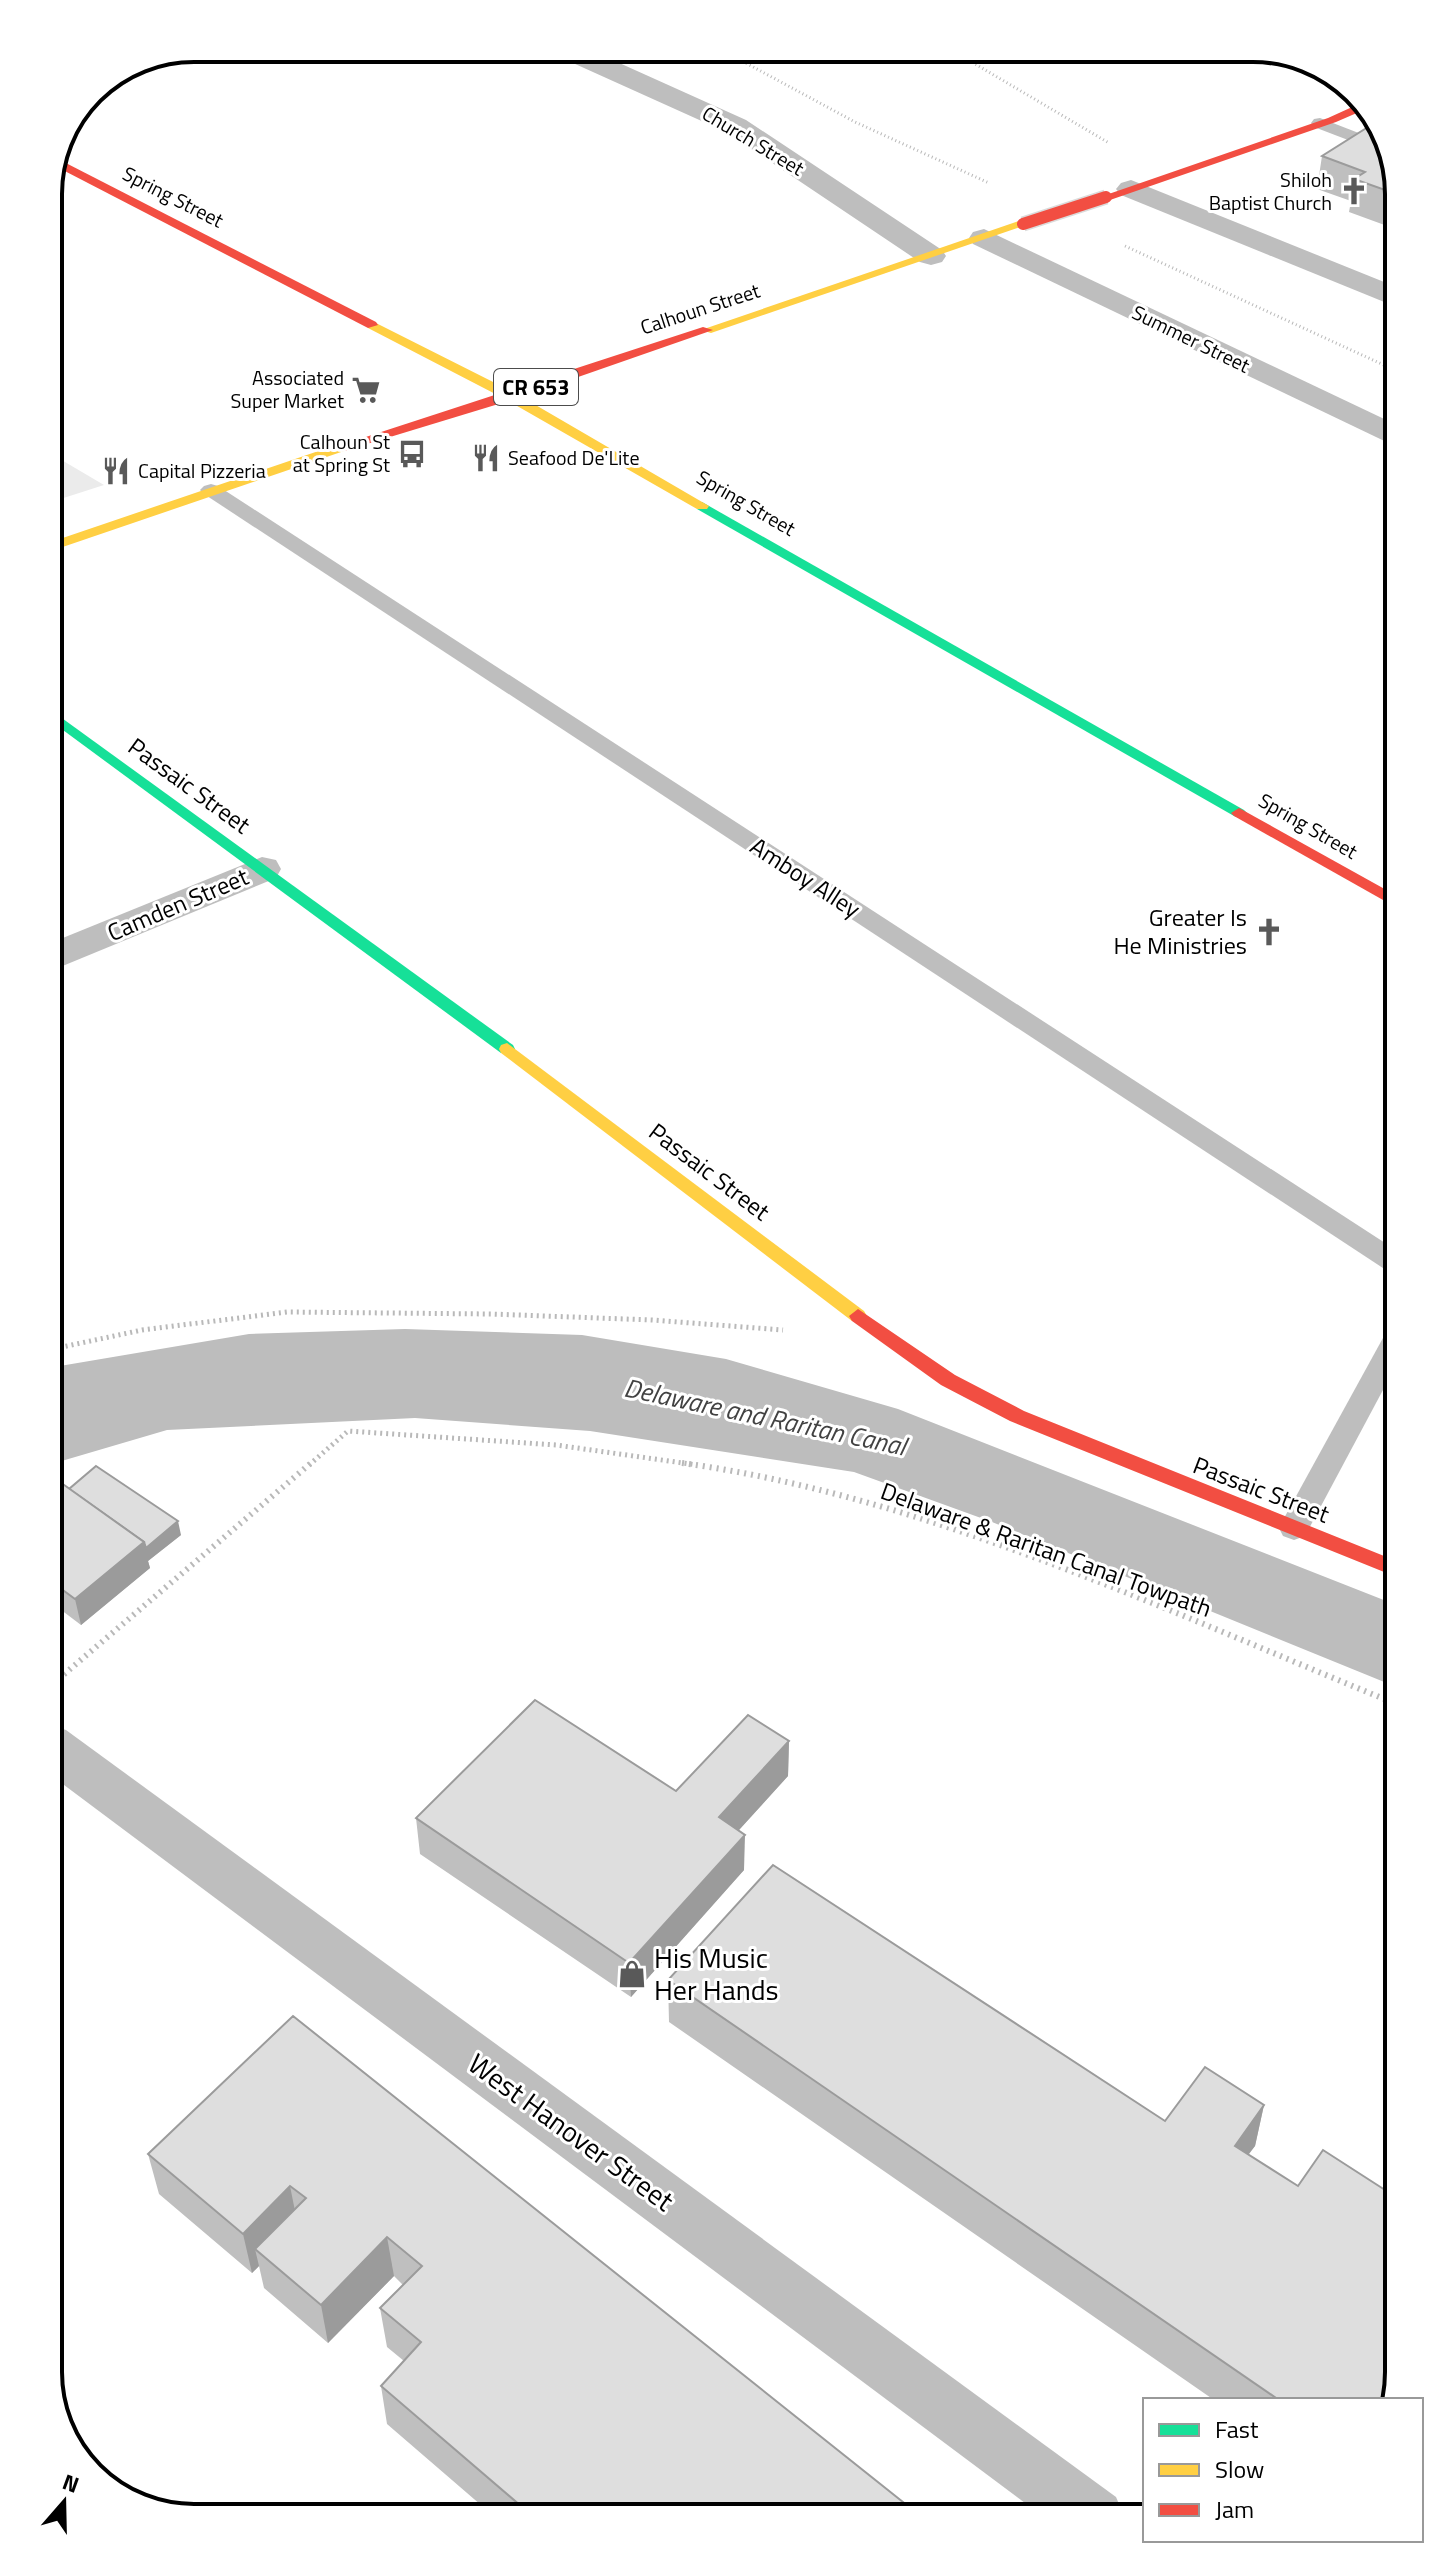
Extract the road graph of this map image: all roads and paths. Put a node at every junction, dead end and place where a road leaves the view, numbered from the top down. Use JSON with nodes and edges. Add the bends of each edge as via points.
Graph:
{"nodes":[{"id":1,"x":594,"y":62,"type":"edge"},
{"id":2,"x":972,"y":62,"type":"edge"},
{"id":3,"x":1354,"y":110,"type":"edge"},
{"id":4,"x":1320,"y":123,"type":"junction"},
{"id":5,"x":1374,"y":145,"type":"edge"},
{"id":6,"x":1118,"y":148,"type":"dead end"},
{"id":7,"x":66,"y":167,"type":"edge"},
{"id":8,"x":1118,"y":193,"type":"junction"},
{"id":9,"x":984,"y":238,"type":"junction"},
{"id":10,"x":931,"y":256,"type":"junction"},
{"id":11,"x":1385,"y":294,"type":"edge"},
{"id":12,"x":510,"y":396,"type":"junction"},
{"id":13,"x":1385,"y":431,"type":"edge"},
{"id":14,"x":211,"y":490,"type":"junction"},
{"id":15,"x":62,"y":543,"type":"edge"},
{"id":16,"x":62,"y":722,"type":"edge"},
{"id":17,"x":262,"y":869,"type":"junction"},
{"id":18,"x":1385,"y":896,"type":"edge"},
{"id":19,"x":62,"y":953,"type":"edge"},
{"id":20,"x":1385,"y":1256,"type":"edge"},
{"id":21,"x":835,"y":1297,"type":"junction"},
{"id":22,"x":62,"y":1347,"type":"edge"},
{"id":23,"x":1385,"y":1360,"type":"edge"},
{"id":24,"x":1294,"y":1528,"type":"junction"},
{"id":25,"x":1385,"y":1564,"type":"edge"},
{"id":26,"x":62,"y":1676,"type":"edge"},
{"id":27,"x":1385,"y":1699,"type":"edge"},
{"id":28,"x":62,"y":1762,"type":"edge"},
{"id":29,"x":1076,"y":2504,"type":"edge"}],
"edges":[{"from":1,"to":10,"type":"street","name":"Church Street","via":[[736,126]]},
{"from":2,"to":6,"type":"path"},
{"from":3,"to":4,"type":"street","name":"Calhoun Street","number":"CR 653"},
{"from":4,"to":5,"type":"lane"},
{"from":4,"to":8,"type":"street","name":"Calhoun Street","number":"CR 653"},
{"from":7,"to":12,"type":"street","name":"Spring Street"},
{"from":8,"to":9,"type":"street","name":"Calhoun Street","number":"CR 653","bridge":true},
{"from":8,"to":11,"type":"street"},
{"from":9,"to":10,"type":"street","name":"Calhoun Street","number":"CR 653"},
{"from":9,"to":13,"type":"street","name":"Summer Street"},
{"from":10,"to":12,"type":"street","name":"Calhoun Street","number":"CR 653"},
{"from":12,"to":14,"type":"street","name":"Calhoun Street","number":"CR 653"},
{"from":12,"to":18,"type":"street","name":"Spring Street"},
{"from":14,"to":15,"type":"street","name":"Calhoun Street","number":"CR 653"},
{"from":14,"to":20,"type":"lane","name":"Amboy Alley"},
{"from":16,"to":17,"type":"street","name":"Passaic Street"},
{"from":17,"to":19,"type":"street","name":"Camden Street"},
{"from":17,"to":21,"type":"street","name":"Passaic Street"},
{"from":21,"to":22,"type":"path","via":[[785,1330],[505,1314],[287,1312],[142,1330]]},
{"from":21,"to":24,"type":"street","name":"Passaic Street","via":[[948,1380],[1017,1416]]},
{"from":23,"to":24,"type":"lane"},
{"from":24,"to":25,"type":"street","name":"Passaic Street"},
{"from":26,"to":27,"type":"path","name":"Delaware & Raritan Canal Towpath","via":[[348,1431],[556,1445],[750,1472],[914,1517],[1080,1576]]},
{"from":28,"to":29,"type":"street","name":"West Hanover Street"}]}
